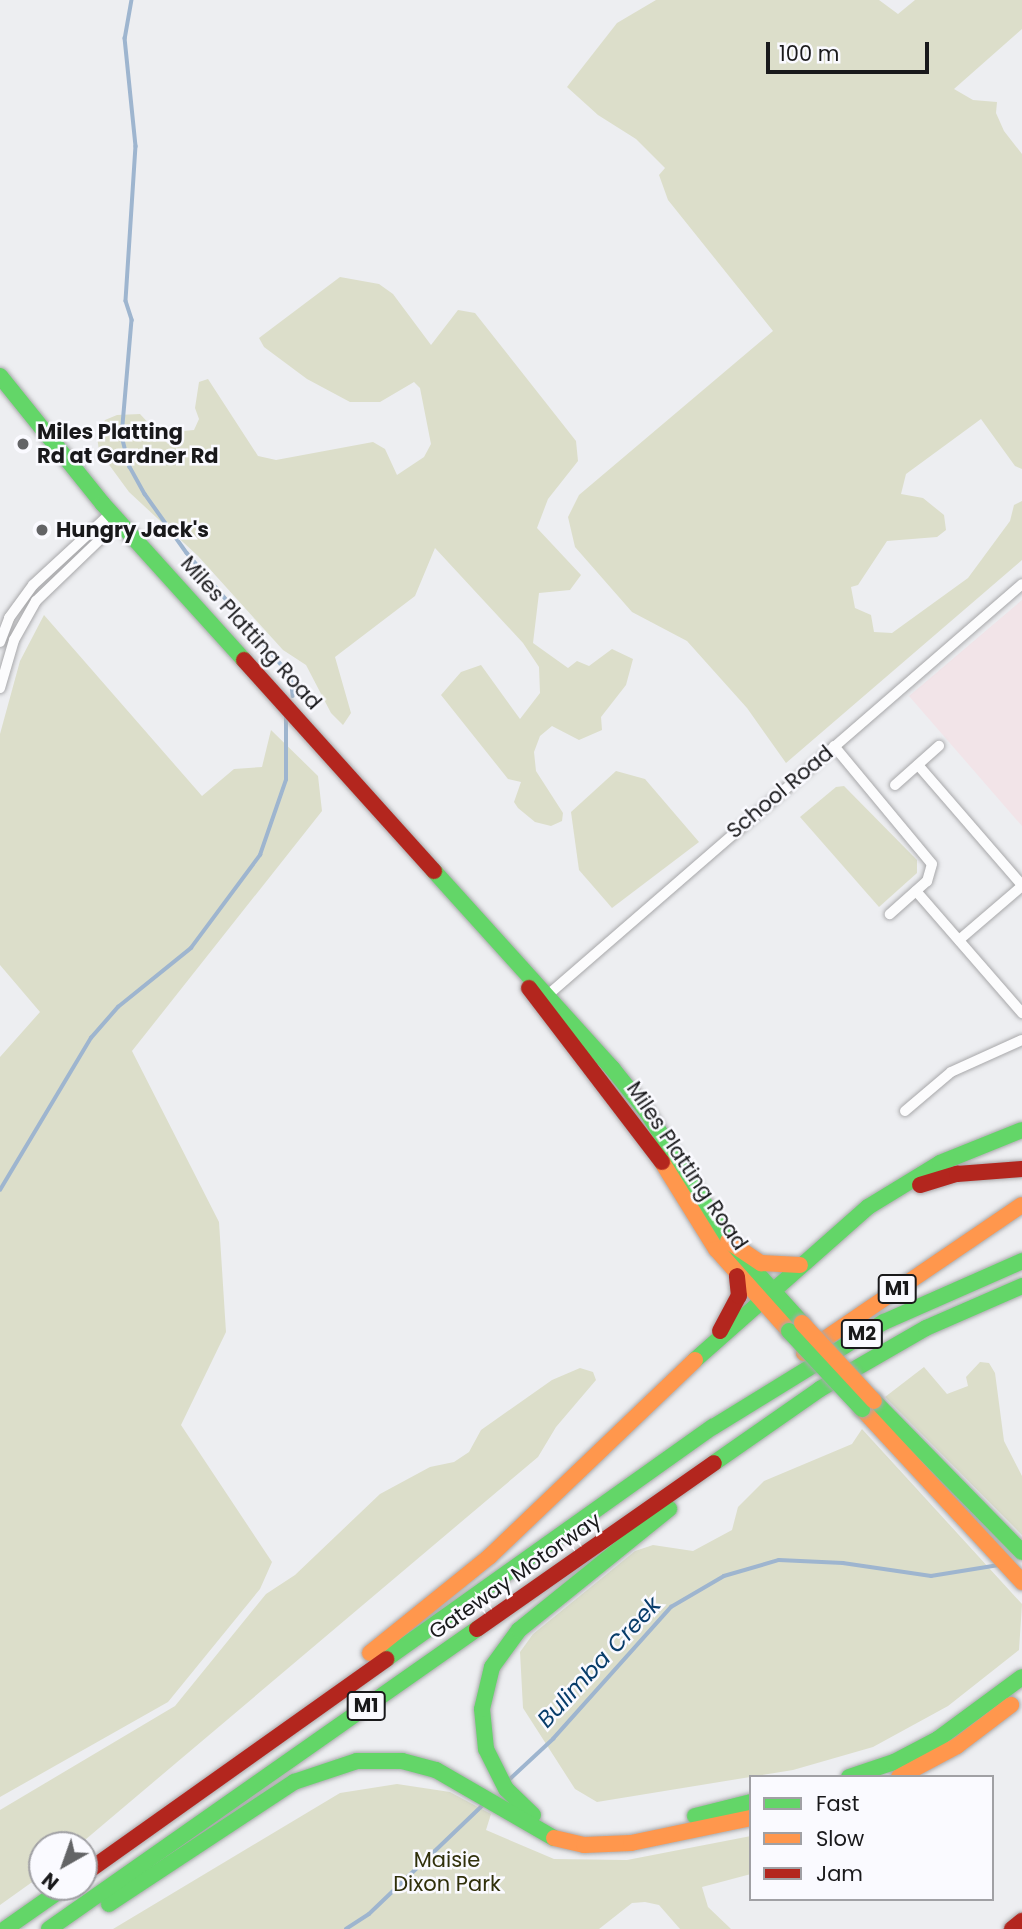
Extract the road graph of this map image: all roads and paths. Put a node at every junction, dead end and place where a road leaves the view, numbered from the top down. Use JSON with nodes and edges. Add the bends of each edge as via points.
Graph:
{"nodes":[{"id":1,"x":0,"y":376,"type":"edge"},
{"id":2,"x":115,"y":517,"type":"junction"},
{"id":3,"x":1022,"y":584,"type":"edge"},
{"id":4,"x":33,"y":585,"type":"junction"},
{"id":5,"x":41,"y":595,"type":"junction"},
{"id":6,"x":0,"y":642,"type":"edge"},
{"id":7,"x":0,"y":688,"type":"edge"},
{"id":8,"x":834,"y":746,"type":"junction"},
{"id":9,"x":939,"y":746,"type":"dead end"},
{"id":10,"x":918,"y":765,"type":"junction"},
{"id":11,"x":895,"y":785,"type":"dead end"},
{"id":12,"x":1022,"y":886,"type":"edge"},
{"id":13,"x":916,"y":891,"type":"junction"},
{"id":14,"x":890,"y":914,"type":"dead end"},
{"id":15,"x":959,"y":940,"type":"junction"},
{"id":16,"x":544,"y":998,"type":"junction"},
{"id":17,"x":1022,"y":1013,"type":"edge"},
{"id":18,"x":1022,"y":1040,"type":"edge"},
{"id":19,"x":905,"y":1111,"type":"dead end"},
{"id":20,"x":1022,"y":1130,"type":"edge"},
{"id":21,"x":1022,"y":1169,"type":"edge"},
{"id":22,"x":888,"y":1193,"type":"junction"},
{"id":23,"x":1022,"y":1205,"type":"edge"},
{"id":24,"x":728,"y":1241,"type":"junction"},
{"id":25,"x":1022,"y":1261,"type":"edge"},
{"id":26,"x":800,"y":1265,"type":"junction"},
{"id":27,"x":737,"y":1276,"type":"junction"},
{"id":28,"x":1022,"y":1286,"type":"edge"},
{"id":29,"x":767,"y":1296,"type":"junction"},
{"id":30,"x":712,"y":1345,"type":"junction"},
{"id":31,"x":868,"y":1405,"type":"junction"},
{"id":32,"x":713,"y":1427,"type":"junction"},
{"id":33,"x":683,"y":1484,"type":"junction"},
{"id":34,"x":1019,"y":1549,"type":"edge"},
{"id":35,"x":1022,"y":1582,"type":"edge"},
{"id":36,"x":1022,"y":1677,"type":"edge"},
{"id":37,"x":353,"y":1681,"type":"junction"},
{"id":38,"x":1022,"y":1695,"type":"edge"},
{"id":39,"x":855,"y":1775,"type":"edge"},
{"id":40,"x":903,"y":1775,"type":"edge"},
{"id":41,"x":749,"y":1802,"type":"edge"},
{"id":42,"x":508,"y":1803,"type":"junction"},
{"id":43,"x":749,"y":1818,"type":"edge"},
{"id":44,"x":98,"y":1864,"type":"edge"},
{"id":45,"x":45,"y":1901,"type":"edge"},
{"id":46,"x":5,"y":1929,"type":"edge"},
{"id":47,"x":49,"y":1929,"type":"edge"},
{"id":48,"x":72,"y":1929,"type":"edge"}],
"edges":[{"from":1,"to":2,"type":"main road","name":"Miles Platting Road"},
{"from":2,"to":4,"type":"street"},
{"from":2,"to":5,"type":"street"},
{"from":2,"to":16,"type":"main road","name":"Miles Platting Road"},
{"from":3,"to":8,"type":"street","name":"School Road"},
{"from":4,"to":5,"type":"street"},
{"from":4,"to":6,"type":"street","via":[[9,618]]},
{"from":5,"to":7,"type":"street","via":[[14,640]]},
{"from":8,"to":13,"type":"street","via":[[929,855],[931,871]]},
{"from":8,"to":16,"type":"street","name":"School Road"},
{"from":9,"to":10,"type":"street"},
{"from":10,"to":11,"type":"street"},
{"from":10,"to":12,"type":"street"},
{"from":12,"to":15,"type":"street"},
{"from":13,"to":14,"type":"street"},
{"from":13,"to":15,"type":"street"},
{"from":15,"to":17,"type":"street"},
{"from":16,"to":24,"type":"main road","name":"Miles Platting Road","via":[[647,1112]]},
{"from":16,"to":27,"type":"main road","name":"Miles Platting Road","via":[[640,1130]]},
{"from":18,"to":19,"type":"street","via":[[951,1072]]},
{"from":20,"to":22,"type":"main road","via":[[940,1163]]},
{"from":21,"to":22,"type":"main road","via":[[957,1174]]},
{"from":22,"to":26,"type":"main road"},
{"from":23,"to":32,"type":"main road","number":"M1","via":[[794,1360]]},
{"from":24,"to":26,"type":"main road","via":[[761,1263]]},
{"from":24,"to":29,"type":"main road","name":"Miles Platting Road"},
{"from":25,"to":32,"type":"main road","name":"Gateway Motorway","number":"M2","via":[[884,1321]]},
{"from":26,"to":29,"type":"main road"},
{"from":27,"to":29,"type":"main road","name":"Miles Platting Road"},
{"from":27,"to":30,"type":"main road","via":[[739,1296]]},
{"from":28,"to":33,"type":"main road","name":"Gateway Motorway","number":"M1","via":[[874,1356]]},
{"from":29,"to":30,"type":"main road"},
{"from":29,"to":31,"type":"main road","name":"Miles Platting Road","bridge":true},
{"from":30,"to":37,"type":"main road","via":[[499,1548],[359,1661]]},
{"from":31,"to":34,"type":"main road","name":"Miles Platting Road"},
{"from":31,"to":35,"type":"main road","name":"Miles Platting Road"},
{"from":32,"to":37,"type":"main road","name":"Gateway Motorway","number":"M1"},
{"from":33,"to":42,"type":"main road","via":[[668,1510],[525,1625],[501,1652],[488,1680],[483,1736]]},
{"from":33,"to":47,"type":"main road","name":"Gateway Motorway","number":"M1"},
{"from":36,"to":39,"type":"main road","via":[[938,1739],[894,1762]]},
{"from":37,"to":44,"type":"main road","name":"Gateway Motorway","number":"M1"},
{"from":38,"to":40,"type":"main road","via":[[973,1736]]},
{"from":41,"to":42,"type":"main road","via":[[600,1836],[558,1828]]},
{"from":42,"to":43,"type":"main road","via":[[551,1837],[601,1846]]},
{"from":42,"to":48,"type":"main road","via":[[401,1761],[357,1761],[320,1771],[276,1793]]},
{"from":45,"to":46,"type":"main road"}]}
